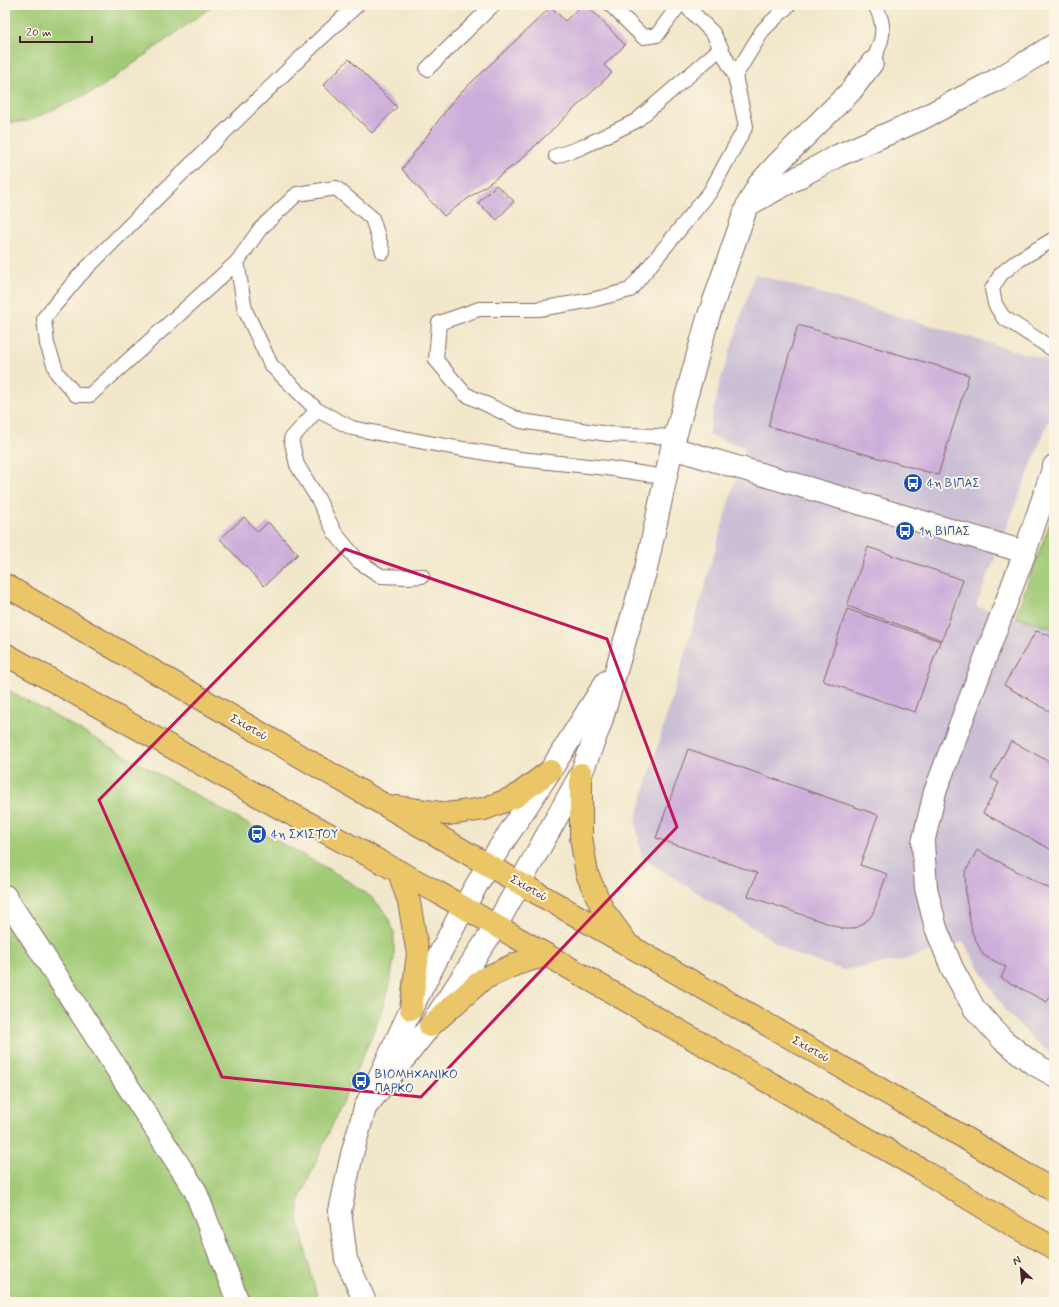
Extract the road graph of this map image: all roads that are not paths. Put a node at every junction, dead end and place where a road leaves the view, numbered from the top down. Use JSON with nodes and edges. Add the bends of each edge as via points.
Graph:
{"nodes":[{"id":1,"x":357,"y":5,"type":"edge"},
{"id":2,"x":493,"y":5,"type":"edge"},
{"id":3,"x":611,"y":5,"type":"edge"},
{"id":4,"x":679,"y":5,"type":"edge"},
{"id":5,"x":685,"y":5,"type":"edge"},
{"id":6,"x":789,"y":5,"type":"edge"},
{"id":7,"x":875,"y":5,"type":"edge"},
{"id":8,"x":1054,"y":45,"type":"edge"},
{"id":9,"x":721,"y":48,"type":"junction"},
{"id":10,"x":872,"y":63,"type":"joint"},
{"id":11,"x":427,"y":69,"type":"dead end"},
{"id":12,"x":735,"y":76,"type":"junction"},
{"id":13,"x":556,"y":156,"type":"dead end"},
{"id":14,"x":747,"y":206,"type":"junction"},
{"id":15,"x":1054,"y":239,"type":"edge"},
{"id":16,"x":383,"y":252,"type":"dead end"},
{"id":17,"x":237,"y":262,"type":"junction"},
{"id":18,"x":1054,"y":350,"type":"edge"},
{"id":19,"x":318,"y":410,"type":"junction"},
{"id":20,"x":673,"y":442,"type":"junction"},
{"id":21,"x":1054,"y":466,"type":"edge"},
{"id":22,"x":665,"y":477,"type":"junction"},
{"id":23,"x":1025,"y":552,"type":"junction"},
{"id":24,"x":422,"y":576,"type":"dead end"},
{"id":25,"x":5,"y":585,"type":"edge"},
{"id":26,"x":5,"y":654,"type":"edge"},
{"id":27,"x":620,"y":661,"type":"junction"},
{"id":28,"x":550,"y":771,"type":"junction"},
{"id":29,"x":581,"y":774,"type":"junction"},
{"id":30,"x":386,"y":806,"type":"junction"},
{"id":31,"x":488,"y":865,"type":"junction"},
{"id":32,"x":399,"y":872,"type":"junction"},
{"id":33,"x":520,"y":883,"type":"junction"},
{"id":34,"x":5,"y":896,"type":"edge"},
{"id":35,"x":464,"y":907,"type":"junction"},
{"id":36,"x":496,"y":926,"type":"junction"},
{"id":37,"x":629,"y":945,"type":"junction"},
{"id":38,"x":547,"y":955,"type":"junction"},
{"id":39,"x":411,"y":1009,"type":"junction"},
{"id":40,"x":430,"y":1026,"type":"junction"},
{"id":41,"x":1054,"y":1075,"type":"edge"},
{"id":42,"x":365,"y":1108,"type":"junction"},
{"id":43,"x":1054,"y":1191,"type":"edge"},
{"id":44,"x":1054,"y":1248,"type":"edge"},
{"id":45,"x":238,"y":1302,"type":"edge"},
{"id":46,"x":366,"y":1302,"type":"edge"}],
"edges":[{"from":1,"to":17,"type":"lane","via":[[97,258],[44,318],[47,344],[57,373],[76,396],[90,395]]},
{"from":2,"to":11,"type":"lane"},
{"from":3,"to":4,"type":"lane","via":[[643,37],[657,35]]},
{"from":5,"to":9,"type":"lane","via":[[713,33]]},
{"from":6,"to":12,"type":"lane","via":[[763,30]]},
{"from":7,"to":10,"type":"lane","via":[[880,15],[882,42]]},
{"from":8,"to":14,"type":"street","via":[[1000,78],[918,120],[837,156]]},
{"from":9,"to":12,"type":"lane"},
{"from":9,"to":13,"type":"lane","via":[[636,121],[580,148]]},
{"from":10,"to":14,"type":"street","via":[[851,91],[759,184]]},
{"from":12,"to":20,"type":"lane","via":[[746,126],[710,192],[630,290],[592,300],[539,309],[479,309],[439,323],[436,360],[465,394],[521,421]]},
{"from":14,"to":20,"type":"street","via":[[708,318]]},
{"from":15,"to":18,"type":"lane","via":[[1001,274],[992,289],[995,304],[1003,317]]},
{"from":16,"to":17,"type":"lane","via":[[372,218],[336,188],[297,194],[260,229]]},
{"from":17,"to":19,"type":"lane","via":[[245,310],[271,365]]},
{"from":19,"to":22,"type":"lane","via":[[352,428],[429,443],[520,459]]},
{"from":19,"to":24,"type":"lane","via":[[291,439],[297,465],[335,533],[358,561],[381,576]]},
{"from":20,"to":22,"type":"street"},
{"from":20,"to":23,"type":"street"},
{"from":21,"to":23,"type":"street"},
{"from":22,"to":27,"type":"street","via":[[646,569]]},
{"from":23,"to":41,"type":"street","via":[[935,792],[922,844],[926,888],[936,928],[952,968],[974,1008],[1003,1040],[1032,1063]]},
{"from":25,"to":30,"type":"main road","name":"Σχιστού"},
{"from":26,"to":32,"type":"main road"},
{"from":27,"to":28,"type":"street"},
{"from":27,"to":29,"type":"street"},
{"from":28,"to":30,"type":"main road","via":[[515,797],[484,809],[447,814]]},
{"from":28,"to":31,"type":"street"},
{"from":29,"to":33,"type":"street"},
{"from":29,"to":37,"type":"main road","via":[[581,837],[587,874],[603,910]]},
{"from":30,"to":31,"type":"main road","name":"Σχιστού"},
{"from":31,"to":33,"type":"main road","name":"Σχιστού"},
{"from":31,"to":35,"type":"street"},
{"from":32,"to":35,"type":"main road"},
{"from":32,"to":39,"type":"main road","via":[[409,902],[418,954]]},
{"from":33,"to":36,"type":"street"},
{"from":33,"to":37,"type":"main road","name":"Σχιστού"},
{"from":34,"to":45,"type":"street","via":[[195,1190]]},
{"from":35,"to":36,"type":"main road"},
{"from":35,"to":39,"type":"street"},
{"from":36,"to":38,"type":"main road"},
{"from":36,"to":40,"type":"street"},
{"from":37,"to":43,"type":"main road","name":"Σχιστού"},
{"from":38,"to":40,"type":"main road","via":[[516,964],[483,978]]},
{"from":38,"to":44,"type":"main road"},
{"from":39,"to":42,"type":"street"},
{"from":40,"to":42,"type":"street"},
{"from":42,"to":46,"type":"street","via":[[340,1211],[346,1259]]}]}
